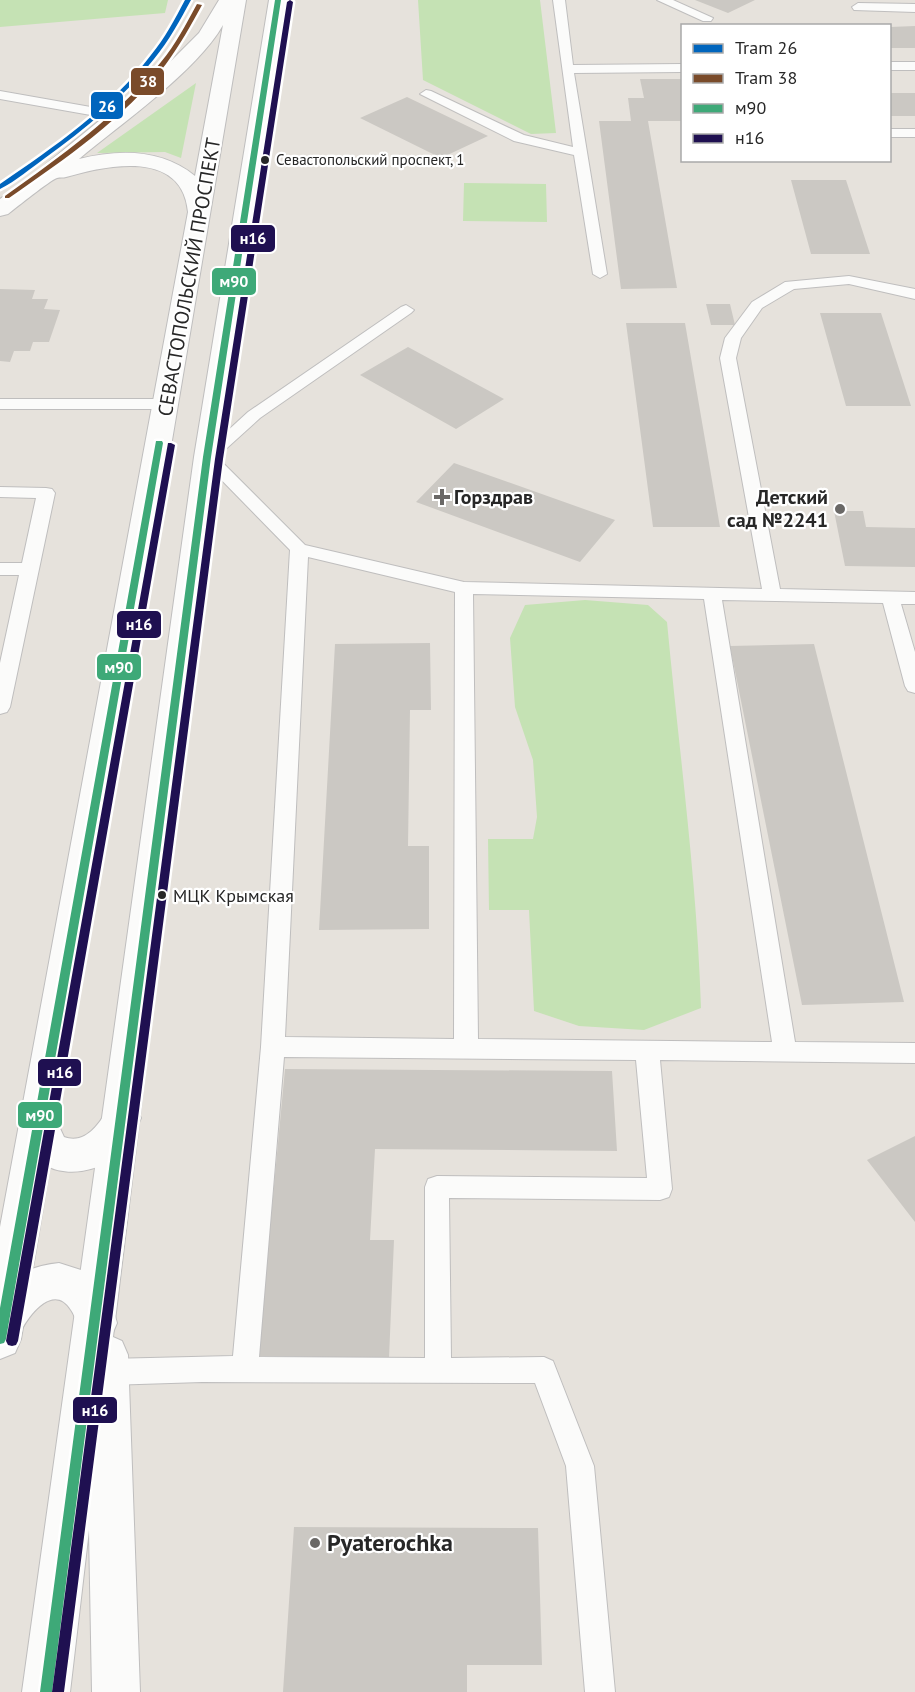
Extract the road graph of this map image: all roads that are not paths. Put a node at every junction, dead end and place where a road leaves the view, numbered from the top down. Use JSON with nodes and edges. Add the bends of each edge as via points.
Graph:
{"nodes":[{"id":1,"x":228,"y":0,"type":"edge"},
{"id":2,"x":237,"y":0,"type":"edge"},
{"id":3,"x":278,"y":0,"type":"edge"},
{"id":4,"x":559,"y":0,"type":"edge"},
{"id":5,"x":663,"y":0,"type":"edge"},
{"id":6,"x":858,"y":7,"type":"dead end"},
{"id":7,"x":915,"y":8,"type":"edge"},
{"id":8,"x":706,"y":18,"type":"dead end"},
{"id":9,"x":891,"y":66,"type":"edge"},
{"id":10,"x":915,"y":66,"type":"edge"},
{"id":11,"x":681,"y":68,"type":"edge"},
{"id":12,"x":567,"y":69,"type":"junction"},
{"id":13,"x":426,"y":94,"type":"dead end"},
{"id":14,"x":0,"y":95,"type":"edge"},
{"id":15,"x":119,"y":116,"type":"junction"},
{"id":16,"x":891,"y":133,"type":"edge"},
{"id":17,"x":915,"y":133,"type":"edge"},
{"id":18,"x":581,"y":153,"type":"junction"},
{"id":19,"x":41,"y":180,"type":"junction"},
{"id":20,"x":0,"y":209,"type":"edge"},
{"id":21,"x":200,"y":217,"type":"junction"},
{"id":22,"x":600,"y":274,"type":"dead end"},
{"id":23,"x":915,"y":294,"type":"edge"},
{"id":24,"x":406,"y":310,"type":"dead end"},
{"id":25,"x":0,"y":404,"type":"edge"},
{"id":26,"x":166,"y":404,"type":"junction"},
{"id":27,"x":207,"y":457,"type":"junction"},
{"id":28,"x":0,"y":492,"type":"edge"},
{"id":29,"x":299,"y":549,"type":"junction"},
{"id":30,"x":0,"y":569,"type":"edge"},
{"id":31,"x":31,"y":570,"type":"junction"},
{"id":32,"x":464,"y":588,"type":"junction"},
{"id":33,"x":712,"y":593,"type":"junction"},
{"id":34,"x":772,"y":594,"type":"junction"},
{"id":35,"x":890,"y":597,"type":"junction"},
{"id":36,"x":915,"y":598,"type":"edge"},
{"id":37,"x":915,"y":686,"type":"edge"},
{"id":38,"x":0,"y":707,"type":"edge"},
{"id":39,"x":273,"y":1047,"type":"junction"},
{"id":40,"x":466,"y":1049,"type":"junction"},
{"id":41,"x":647,"y":1051,"type":"junction"},
{"id":42,"x":785,"y":1052,"type":"junction"},
{"id":43,"x":915,"y":1053,"type":"edge"},
{"id":44,"x":122,"y":1118,"type":"junction"},
{"id":45,"x":38,"y":1120,"type":"junction"},
{"id":46,"x":6,"y":1260,"type":"edge"},
{"id":47,"x":102,"y":1276,"type":"junction"},
{"id":48,"x":96,"y":1323,"type":"junction"},
{"id":49,"x":1,"y":1332,"type":"edge"},
{"id":50,"x":246,"y":1370,"type":"junction"},
{"id":51,"x":438,"y":1371,"type":"junction"},
{"id":52,"x":108,"y":1372,"type":"junction"},
{"id":53,"x":46,"y":1692,"type":"edge"},
{"id":54,"x":116,"y":1692,"type":"edge"},
{"id":55,"x":600,"y":1692,"type":"edge"}],
"edges":[{"from":1,"to":15,"type":"main road","via":[[207,36]]},
{"from":2,"to":21,"type":"main road","name":"СЕВАСТОПОЛЬСКИЙ ПРОСПЕКТ"},
{"from":3,"to":27,"type":"main road","name":"СЕВАСТОПОЛЬСКИЙ ПРОСПЕКТ"},
{"from":4,"to":12,"type":"lane"},
{"from":5,"to":8,"type":"lane"},
{"from":6,"to":7,"type":"lane"},
{"from":9,"to":10,"type":"lane"},
{"from":11,"to":12,"type":"lane"},
{"from":12,"to":18,"type":"lane"},
{"from":13,"to":18,"type":"lane","via":[[519,138]]},
{"from":14,"to":15,"type":"lane"},
{"from":15,"to":19,"type":"main road"},
{"from":16,"to":17,"type":"lane"},
{"from":18,"to":22,"type":"lane"},
{"from":19,"to":20,"type":"main road"},
{"from":19,"to":21,"type":"main road","via":[[87,162],[141,159],[170,169],[186,180],[197,198]]},
{"from":21,"to":26,"type":"main road","name":"СЕВАСТОПОЛЬСКИЙ ПРОСПЕКТ"},
{"from":23,"to":34,"type":"lane","via":[[849,280],[790,285],[757,305],[733,338],[728,358]]},
{"from":24,"to":27,"type":"lane","via":[[254,415]]},
{"from":25,"to":26,"type":"lane"},
{"from":26,"to":45,"type":"main road","name":"СЕВАСТОПОЛЬСКИЙ ПРОСПЕКТ"},
{"from":27,"to":29,"type":"lane"},
{"from":27,"to":44,"type":"main road","name":"СЕВАСТОПОЛЬСКИЙ ПРОСПЕКТ"},
{"from":28,"to":31,"type":"lane","via":[[46,493]]},
{"from":29,"to":32,"type":"lane"},
{"from":29,"to":39,"type":"lane"},
{"from":30,"to":31,"type":"lane"},
{"from":31,"to":38,"type":"lane"},
{"from":32,"to":33,"type":"lane"},
{"from":32,"to":40,"type":"lane"},
{"from":33,"to":34,"type":"lane"},
{"from":33,"to":42,"type":"lane"},
{"from":34,"to":35,"type":"lane"},
{"from":35,"to":36,"type":"lane"},
{"from":35,"to":37,"type":"lane"},
{"from":39,"to":40,"type":"lane"},
{"from":39,"to":50,"type":"lane"},
{"from":40,"to":41,"type":"lane"},
{"from":41,"to":42,"type":"lane"},
{"from":41,"to":51,"type":"lane","via":[[660,1189],[437,1187]]},
{"from":42,"to":43,"type":"lane"},
{"from":44,"to":45,"type":"main road","name":"СЕВАСТОПОЛЬСКИЙ ПРОСПЕКТ","via":[[117,1133],[106,1145],[74,1156],[46,1146],[39,1134]]},
{"from":44,"to":47,"type":"main road","name":"СЕВАСТОПОЛЬСКИЙ ПРОСПЕКТ"},
{"from":45,"to":46,"type":"main road","name":"СЕВАСТОПОЛЬСКИЙ ПРОСПЕКТ"},
{"from":46,"to":49,"type":"main road","name":"СЕВАСТОПОЛЬСКИЙ ПРОСПЕКТ"},
{"from":47,"to":48,"type":"main road","name":"СЕВАСТОПОЛЬСКИЙ ПРОСПЕКТ"},
{"from":47,"to":52,"type":"main road"},
{"from":48,"to":49,"type":"main road","name":"СЕВАСТОПОЛЬСКИЙ ПРОСПЕКТ","via":[[94,1307],[86,1293],[72,1284],[55,1281],[21,1295],[9,1309]]},
{"from":48,"to":53,"type":"main road","name":"СЕВАСТОПОЛЬСКИЙ ПРОСПЕКТ"},
{"from":50,"to":51,"type":"lane"},
{"from":50,"to":52,"type":"lane"},
{"from":51,"to":55,"type":"lane","via":[[544,1370],[580,1466]]},
{"from":52,"to":54,"type":"main road"}]}
